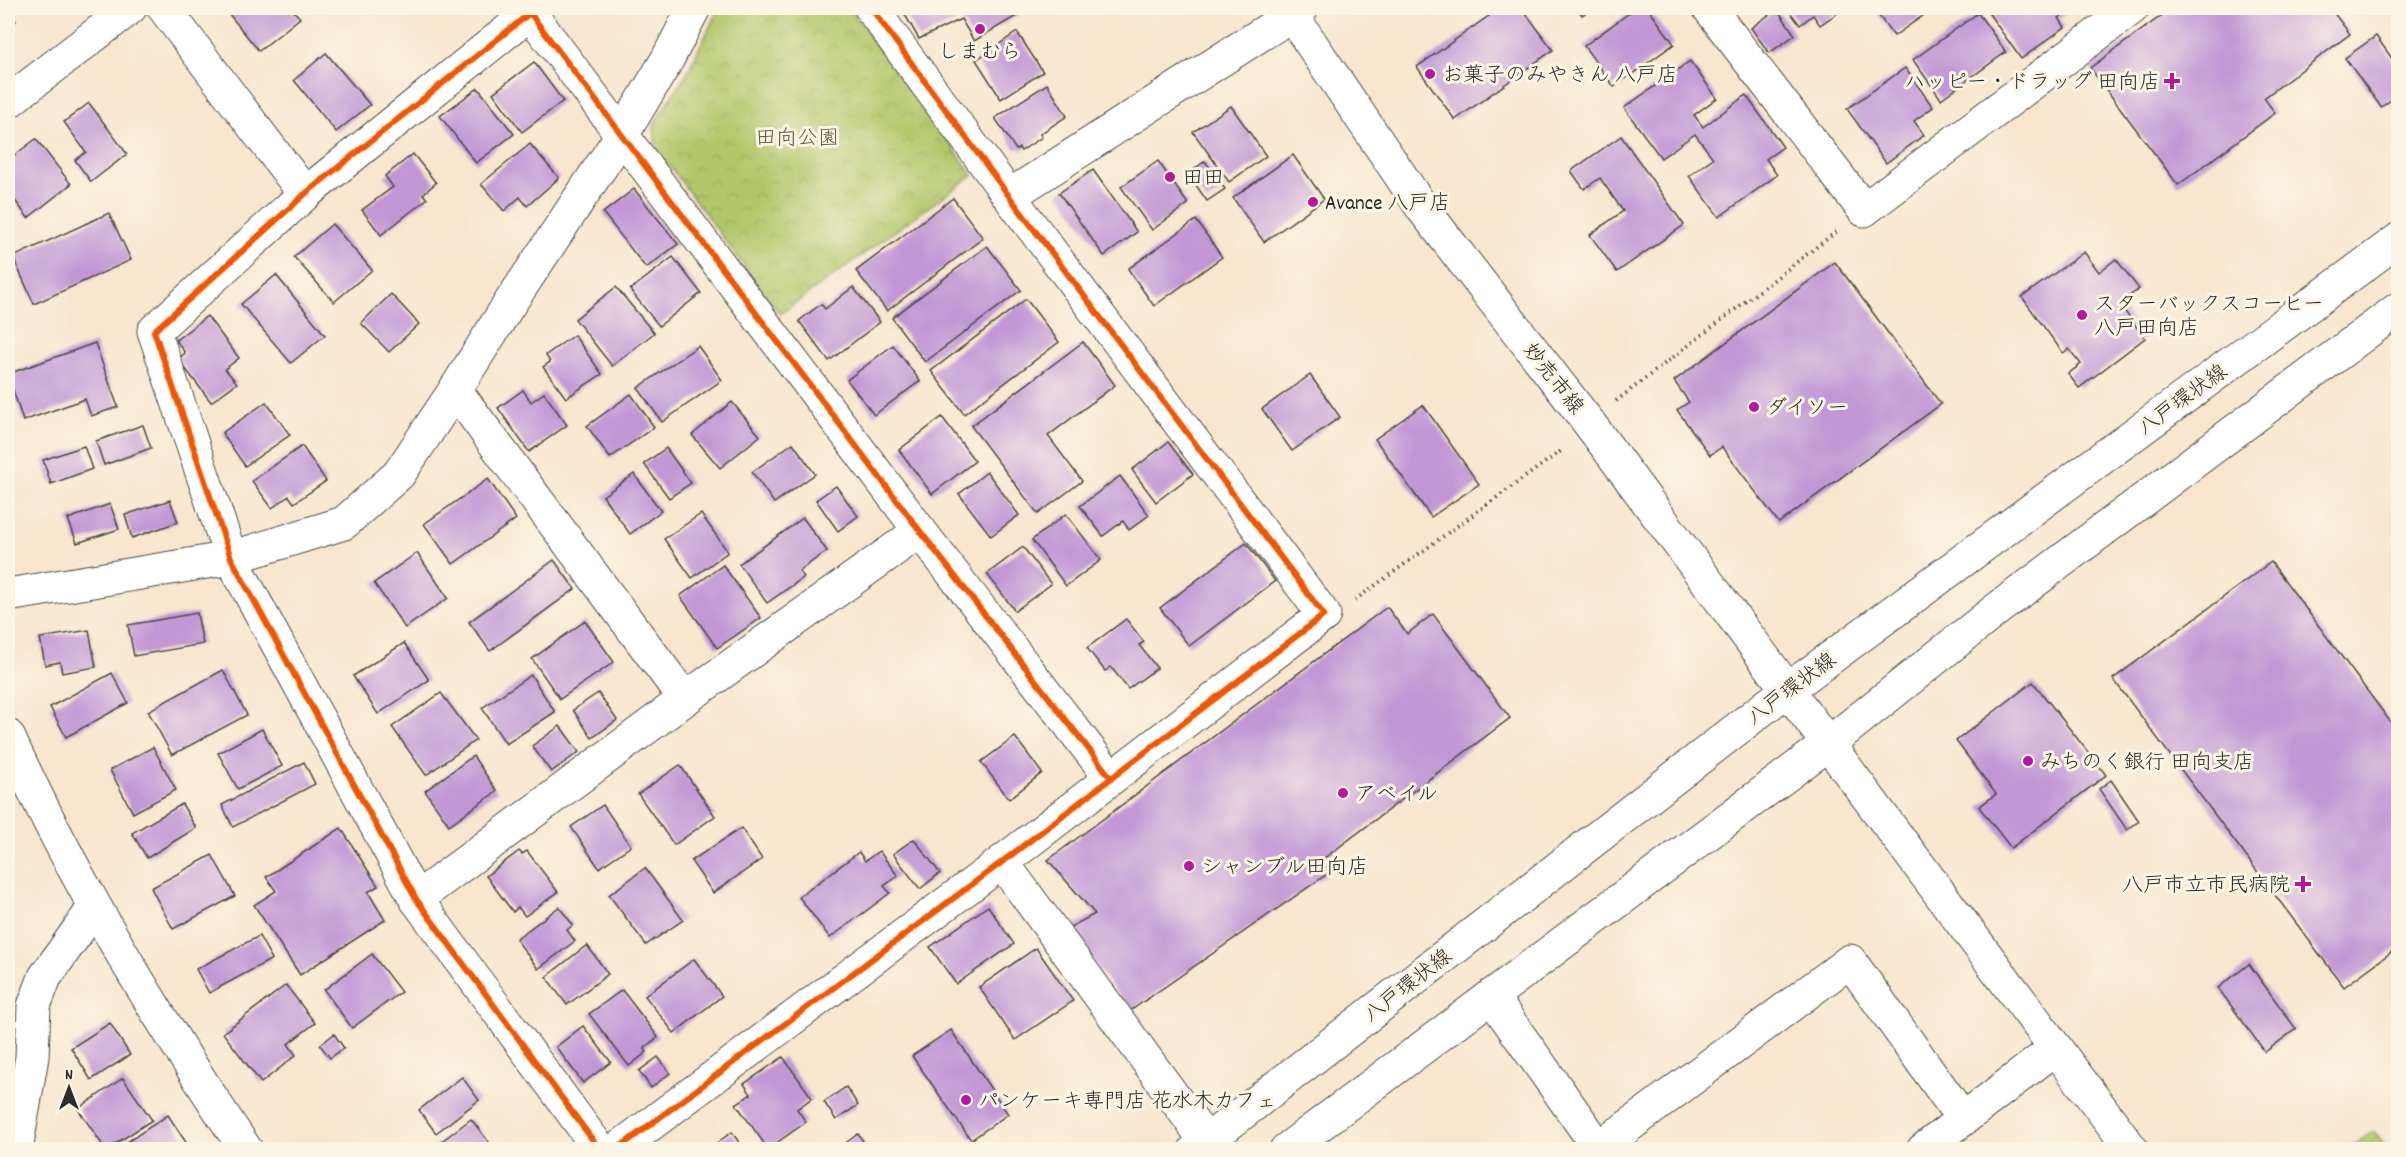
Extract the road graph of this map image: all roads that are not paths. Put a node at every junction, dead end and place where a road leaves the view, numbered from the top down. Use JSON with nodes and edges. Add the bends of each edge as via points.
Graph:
{"nodes":[{"id":1,"x":130,"y":8,"type":"edge"},
{"id":2,"x":165,"y":8,"type":"edge"},
{"id":3,"x":694,"y":8,"type":"edge"},
{"id":4,"x":871,"y":8,"type":"edge"},
{"id":5,"x":1709,"y":8,"type":"edge"},
{"id":6,"x":1293,"y":10,"type":"edge"},
{"id":7,"x":2121,"y":10,"type":"edge"},
{"id":8,"x":8,"y":102,"type":"edge"},
{"id":9,"x":622,"y":135,"type":"junction"},
{"id":10,"x":305,"y":194,"type":"junction"},
{"id":11,"x":1010,"y":196,"type":"junction"},
{"id":12,"x":2398,"y":240,"type":"edge"},
{"id":13,"x":2398,"y":309,"type":"edge"},
{"id":14,"x":455,"y":390,"type":"junction"},
{"id":15,"x":920,"y":531,"type":"junction"},
{"id":16,"x":231,"y":558,"type":"junction"},
{"id":17,"x":8,"y":595,"type":"edge"},
{"id":18,"x":1787,"y":690,"type":"junction"},
{"id":19,"x":685,"y":699,"type":"junction"},
{"id":20,"x":8,"y":736,"type":"edge"},
{"id":21,"x":1828,"y":744,"type":"junction"},
{"id":22,"x":1111,"y":778,"type":"junction"},
{"id":23,"x":1002,"y":862,"type":"junction"},
{"id":24,"x":416,"y":899,"type":"junction"},
{"id":25,"x":94,"y":908,"type":"junction"},
{"id":26,"x":1491,"y":996,"type":"junction"},
{"id":27,"x":2056,"y":1048,"type":"junction"},
{"id":28,"x":20,"y":1056,"type":"edge"},
{"id":29,"x":1963,"y":1119,"type":"junction"},
{"id":30,"x":1201,"y":1145,"type":"edge"},
{"id":31,"x":16,"y":1149,"type":"edge"},
{"id":32,"x":246,"y":1149,"type":"edge"},
{"id":33,"x":600,"y":1149,"type":"edge"},
{"id":34,"x":616,"y":1149,"type":"edge"},
{"id":35,"x":1286,"y":1149,"type":"edge"},
{"id":36,"x":1598,"y":1149,"type":"edge"},
{"id":37,"x":1923,"y":1149,"type":"edge"},
{"id":38,"x":2132,"y":1149,"type":"edge"}],
"edges":[{"from":1,"to":8,"type":"street"},
{"from":2,"to":10,"type":"street"},
{"from":3,"to":9,"type":"street"},
{"from":4,"to":11,"type":"street"},
{"from":5,"to":7,"type":"street","via":[[1864,210]]},
{"from":6,"to":11,"type":"street"},
{"from":6,"to":18,"type":"street","name":"妙売市線","via":[[1423,209],[1589,423]]},
{"from":9,"to":10,"type":"street","via":[[530,13]]},
{"from":9,"to":14,"type":"street"},
{"from":9,"to":15,"type":"street"},
{"from":10,"to":16,"type":"street","via":[[154,332]]},
{"from":11,"to":22,"type":"street","via":[[1324,615]]},
{"from":12,"to":18,"type":"street","name":"八戸環状線"},
{"from":13,"to":21,"type":"street","via":[[1996,610]]},
{"from":14,"to":16,"type":"street","via":[[399,474],[344,523]]},
{"from":14,"to":19,"type":"street"},
{"from":15,"to":19,"type":"street"},
{"from":15,"to":22,"type":"street"},
{"from":16,"to":17,"type":"street"},
{"from":16,"to":24,"type":"street"},
{"from":18,"to":21,"type":"street","name":"妙売市線"},
{"from":18,"to":30,"type":"street","name":"八戸環状線"},
{"from":19,"to":24,"type":"street"},
{"from":20,"to":25,"type":"street"},
{"from":21,"to":26,"type":"street"},
{"from":21,"to":27,"type":"street","name":"妙売市線"},
{"from":22,"to":23,"type":"street"},
{"from":23,"to":30,"type":"street"},
{"from":23,"to":34,"type":"street"},
{"from":24,"to":33,"type":"street"},
{"from":25,"to":28,"type":"street","via":[[45,977]]},
{"from":25,"to":32,"type":"street","via":[[179,1050]]},
{"from":26,"to":35,"type":"street"},
{"from":26,"to":36,"type":"street"},
{"from":27,"to":29,"type":"street"},
{"from":27,"to":38,"type":"street","name":"妙売市線"},
{"from":28,"to":31,"type":"street"},
{"from":29,"to":36,"type":"street","via":[[1850,961]]},
{"from":29,"to":37,"type":"street"}]}
